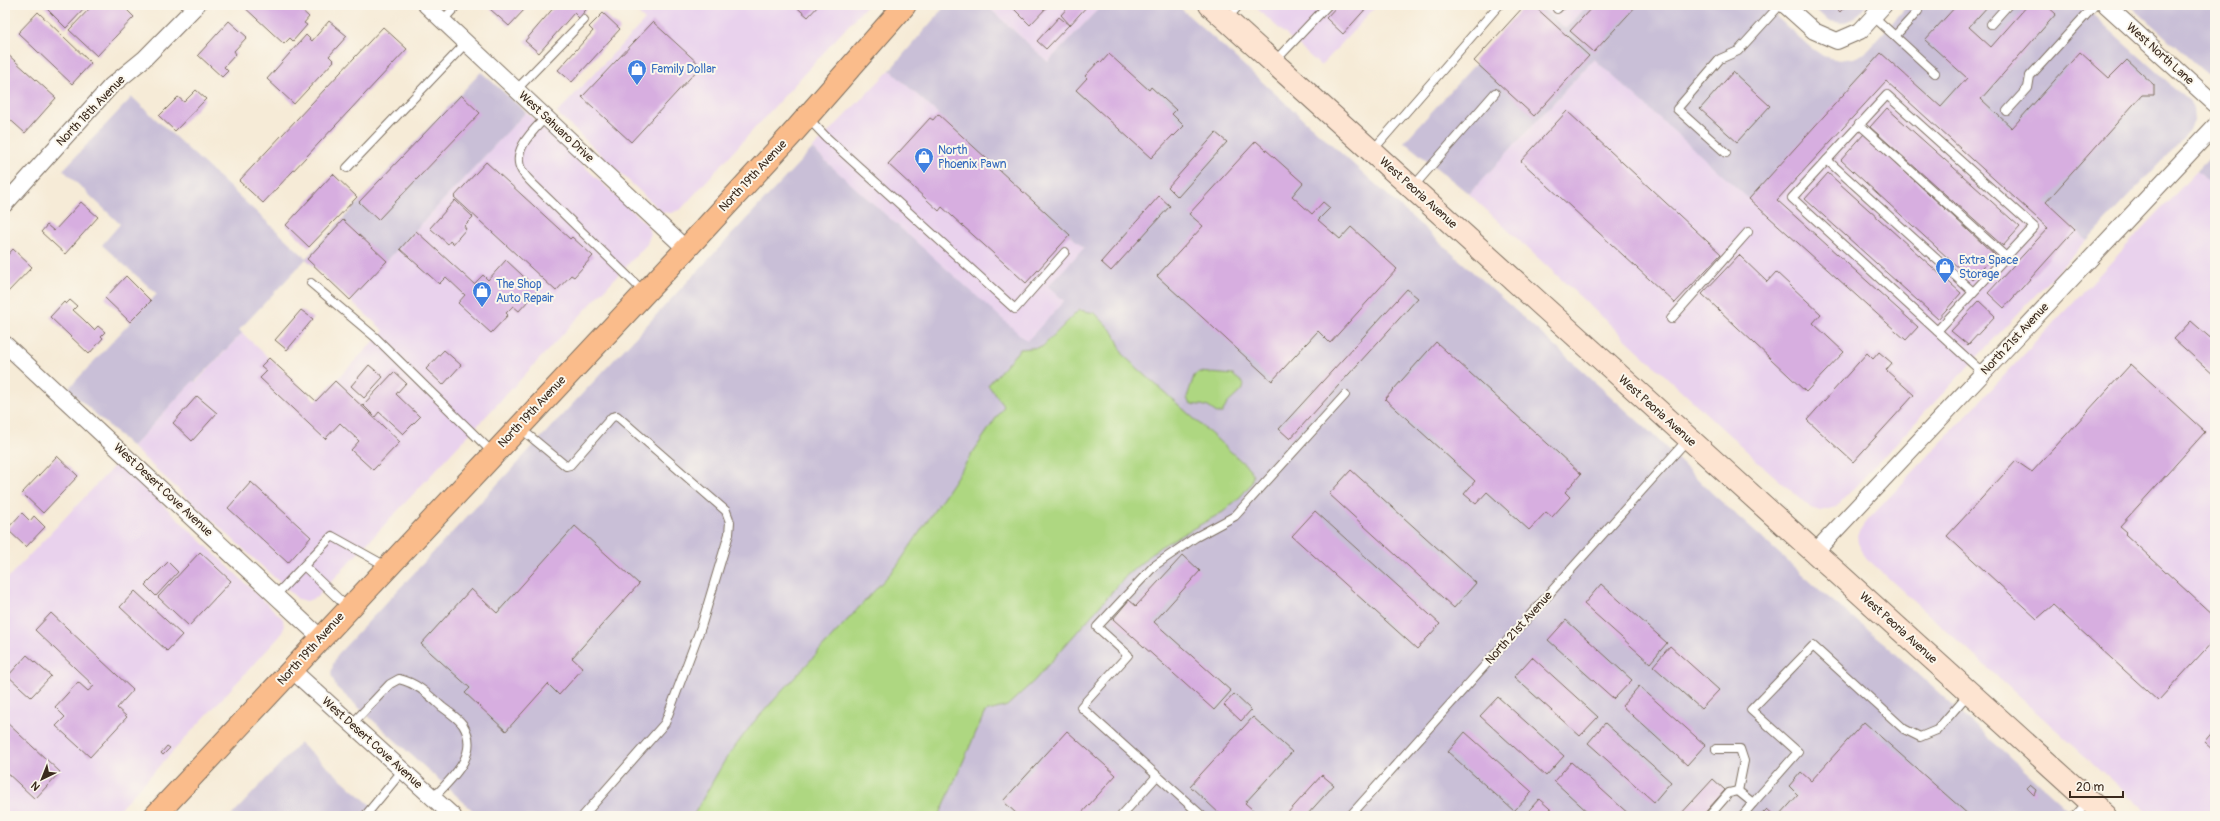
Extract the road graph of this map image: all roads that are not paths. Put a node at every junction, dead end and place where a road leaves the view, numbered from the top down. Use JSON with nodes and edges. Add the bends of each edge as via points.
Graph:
{"nodes":[{"id":1,"x":197,"y":5,"type":"edge"},
{"id":2,"x":426,"y":5,"type":"edge"},
{"id":3,"x":457,"y":5,"type":"edge"},
{"id":4,"x":905,"y":5,"type":"edge"},
{"id":5,"x":1210,"y":5,"type":"edge"},
{"id":6,"x":1328,"y":5,"type":"edge"},
{"id":7,"x":1499,"y":5,"type":"edge"},
{"id":8,"x":1780,"y":5,"type":"edge"},
{"id":9,"x":1785,"y":5,"type":"edge"},
{"id":10,"x":1911,"y":5,"type":"edge"},
{"id":11,"x":2008,"y":5,"type":"edge"},
{"id":12,"x":2095,"y":5,"type":"edge"},
{"id":13,"x":2106,"y":5,"type":"edge"},
{"id":14,"x":1878,"y":10,"type":"edge"},
{"id":15,"x":1233,"y":12,"type":"edge"},
{"id":16,"x":443,"y":20,"type":"junction"},
{"id":17,"x":584,"y":20,"type":"dead end"},
{"id":18,"x":1991,"y":24,"type":"dead end"},
{"id":19,"x":1895,"y":36,"type":"junction"},
{"id":20,"x":466,"y":43,"type":"junction"},
{"id":21,"x":1274,"y":63,"type":"junction"},
{"id":22,"x":1935,"y":73,"type":"dead end"},
{"id":23,"x":516,"y":90,"type":"junction"},
{"id":24,"x":1495,"y":93,"type":"dead end"},
{"id":25,"x":2215,"y":104,"type":"edge"},
{"id":26,"x":2007,"y":111,"type":"dead end"},
{"id":27,"x":546,"y":117,"type":"junction"},
{"id":28,"x":807,"y":117,"type":"junction"},
{"id":29,"x":1859,"y":124,"type":"junction"},
{"id":30,"x":2215,"y":126,"type":"edge"},
{"id":31,"x":1372,"y":152,"type":"junction"},
{"id":32,"x":1726,"y":154,"type":"dead end"},
{"id":33,"x":1827,"y":160,"type":"junction"},
{"id":34,"x":347,"y":168,"type":"dead end"},
{"id":35,"x":1412,"y":188,"type":"junction"},
{"id":36,"x":5,"y":204,"type":"edge"},
{"id":37,"x":1748,"y":232,"type":"dead end"},
{"id":38,"x":686,"y":249,"type":"junction"},
{"id":39,"x":1065,"y":252,"type":"dead end"},
{"id":40,"x":2006,"y":257,"type":"junction"},
{"id":41,"x":311,"y":282,"type":"dead end"},
{"id":42,"x":1973,"y":292,"type":"junction"},
{"id":43,"x":644,"y":293,"type":"junction"},
{"id":44,"x":1671,"y":319,"type":"dead end"},
{"id":45,"x":1937,"y":331,"type":"junction"},
{"id":46,"x":5,"y":344,"type":"edge"},
{"id":47,"x":1983,"y":373,"type":"junction"},
{"id":48,"x":1345,"y":395,"type":"dead end"},
{"id":49,"x":519,"y":427,"type":"junction"},
{"id":50,"x":1688,"y":440,"type":"junction"},
{"id":51,"x":494,"y":453,"type":"junction"},
{"id":52,"x":1815,"y":552,"type":"junction"},
{"id":53,"x":304,"y":566,"type":"junction"},
{"id":54,"x":387,"y":567,"type":"junction"},
{"id":55,"x":276,"y":595,"type":"junction"},
{"id":56,"x":348,"y":608,"type":"junction"},
{"id":57,"x":321,"y":638,"type":"junction"},
{"id":58,"x":292,"y":670,"type":"junction"},
{"id":59,"x":1970,"y":693,"type":"junction"},
{"id":60,"x":352,"y":724,"type":"junction"},
{"id":61,"x":1716,"y":749,"type":"dead end"},
{"id":62,"x":403,"y":770,"type":"junction"},
{"id":63,"x":1158,"y":776,"type":"junction"},
{"id":64,"x":1738,"y":791,"type":"junction"},
{"id":65,"x":433,"y":798,"type":"junction"},
{"id":66,"x":1753,"y":803,"type":"junction"},
{"id":67,"x":2082,"y":808,"type":"edge"},
{"id":68,"x":155,"y":816,"type":"edge"},
{"id":69,"x":365,"y":816,"type":"edge"},
{"id":70,"x":453,"y":816,"type":"edge"},
{"id":71,"x":583,"y":816,"type":"edge"},
{"id":72,"x":1121,"y":816,"type":"edge"},
{"id":73,"x":1202,"y":816,"type":"edge"},
{"id":74,"x":1350,"y":816,"type":"edge"},
{"id":75,"x":1709,"y":816,"type":"edge"},
{"id":76,"x":1742,"y":816,"type":"edge"},
{"id":77,"x":2106,"y":816,"type":"edge"}],
"edges":[{"from":1,"to":36,"type":"street","name":"North 18th Avenue","via":[[144,60],[111,86]]},
{"from":2,"to":16,"type":"street","name":"West Sahuaro Drive"},
{"from":3,"to":16,"type":"lane"},
{"from":4,"to":28,"type":"main road","name":"North 19th Avenue"},
{"from":5,"to":15,"type":"main road","name":"West Peoria Avenue"},
{"from":6,"to":21,"type":"lane"},
{"from":7,"to":31,"type":"lane"},
{"from":8,"to":32,"type":"lane","via":[[1738,51],[1720,59],[1677,109]]},
{"from":9,"to":14,"type":"street","via":[[1814,31],[1837,41],[1860,31]]},
{"from":10,"to":19,"type":"lane","via":[[1918,11]]},
{"from":11,"to":18,"type":"lane"},
{"from":12,"to":26,"type":"lane","via":[[2030,76],[2028,88]]},
{"from":13,"to":25,"type":"street","name":"West North Lane"},
{"from":14,"to":19,"type":"lane"},
{"from":15,"to":21,"type":"main road","name":"West Peoria Avenue"},
{"from":16,"to":20,"type":"street","name":"West Sahuaro Drive"},
{"from":17,"to":23,"type":"lane"},
{"from":19,"to":22,"type":"lane"},
{"from":20,"to":23,"type":"street","name":"West Sahuaro Drive"},
{"from":20,"to":34,"type":"lane"},
{"from":21,"to":31,"type":"main road","name":"West Peoria Avenue"},
{"from":23,"to":27,"type":"street","name":"West Sahuaro Drive"},
{"from":24,"to":35,"type":"lane"},
{"from":27,"to":38,"type":"street","name":"West Sahuaro Drive"},
{"from":27,"to":43,"type":"lane","via":[[527,138],[521,149],[519,162],[522,170],[534,185]]},
{"from":28,"to":38,"type":"main road","name":"North 19th Avenue"},
{"from":28,"to":39,"type":"lane","via":[[1015,308]]},
{"from":29,"to":33,"type":"lane"},
{"from":29,"to":40,"type":"lane"},
{"from":29,"to":40,"type":"lane","via":[[1886,95],[2034,227]]},
{"from":30,"to":47,"type":"street","name":"North 21st Avenue"},
{"from":31,"to":35,"type":"main road","name":"West Peoria Avenue"},
{"from":33,"to":42,"type":"lane"},
{"from":33,"to":45,"type":"lane","via":[[1792,198]]},
{"from":35,"to":50,"type":"main road","name":"West Peoria Avenue"},
{"from":37,"to":44,"type":"lane"},
{"from":38,"to":43,"type":"main road","name":"North 19th Avenue"},
{"from":40,"to":42,"type":"lane"},
{"from":41,"to":51,"type":"lane","via":[[375,337]]},
{"from":42,"to":45,"type":"lane"},
{"from":43,"to":49,"type":"main road","name":"North 19th Avenue"},
{"from":45,"to":47,"type":"lane"},
{"from":46,"to":55,"type":"street","name":"West Desert Cove Avenue"},
{"from":47,"to":52,"type":"street","name":"North 21st Avenue"},
{"from":48,"to":63,"type":"lane","via":[[1235,516],[1196,537],[1154,566],[1097,627],[1128,655],[1081,708]]},
{"from":49,"to":51,"type":"main road","name":"North 19th Avenue"},
{"from":49,"to":71,"type":"lane","via":[[566,466],[570,465],[612,417],[617,416],[726,511],[730,522],[729,534],[702,627],[665,723]]},
{"from":50,"to":52,"type":"main road","name":"West Peoria Avenue"},
{"from":50,"to":74,"type":"lane","name":"North 21st Avenue"},
{"from":51,"to":54,"type":"main road","name":"North 19th Avenue"},
{"from":52,"to":59,"type":"main road","name":"West Peoria Avenue"},
{"from":53,"to":54,"type":"lane","via":[[332,536]]},
{"from":53,"to":55,"type":"lane"},
{"from":53,"to":56,"type":"lane"},
{"from":54,"to":56,"type":"main road","name":"North 19th Avenue"},
{"from":55,"to":57,"type":"street","name":"West Desert Cove Avenue"},
{"from":56,"to":57,"type":"main road","name":"North 19th Avenue"},
{"from":57,"to":58,"type":"main road","name":"North 19th Avenue"},
{"from":58,"to":60,"type":"street","name":"West Desert Cove Avenue"},
{"from":58,"to":68,"type":"main road","name":"North 19th Avenue"},
{"from":59,"to":66,"type":"lane","via":[[1937,730],[1920,737],[1904,729],[1813,646],[1751,710],[1798,752]]},
{"from":59,"to":67,"type":"main road","name":"West Peoria Avenue"},
{"from":60,"to":62,"type":"street","name":"West Desert Cove Avenue"},
{"from":60,"to":65,"type":"lane","via":[[390,684],[399,679],[424,690],[462,724],[468,736],[469,749],[464,762]]},
{"from":61,"to":64,"type":"lane","via":[[1740,749],[1744,761]]},
{"from":62,"to":65,"type":"street","name":"West Desert Cove Avenue"},
{"from":62,"to":69,"type":"lane"},
{"from":63,"to":72,"type":"lane"},
{"from":63,"to":73,"type":"lane"},
{"from":64,"to":66,"type":"lane"},
{"from":64,"to":75,"type":"lane","via":[[1729,793]]},
{"from":65,"to":70,"type":"street","name":"West Desert Cove Avenue"},
{"from":66,"to":76,"type":"lane"},
{"from":67,"to":77,"type":"main road","name":"West Peoria Avenue"}]}
